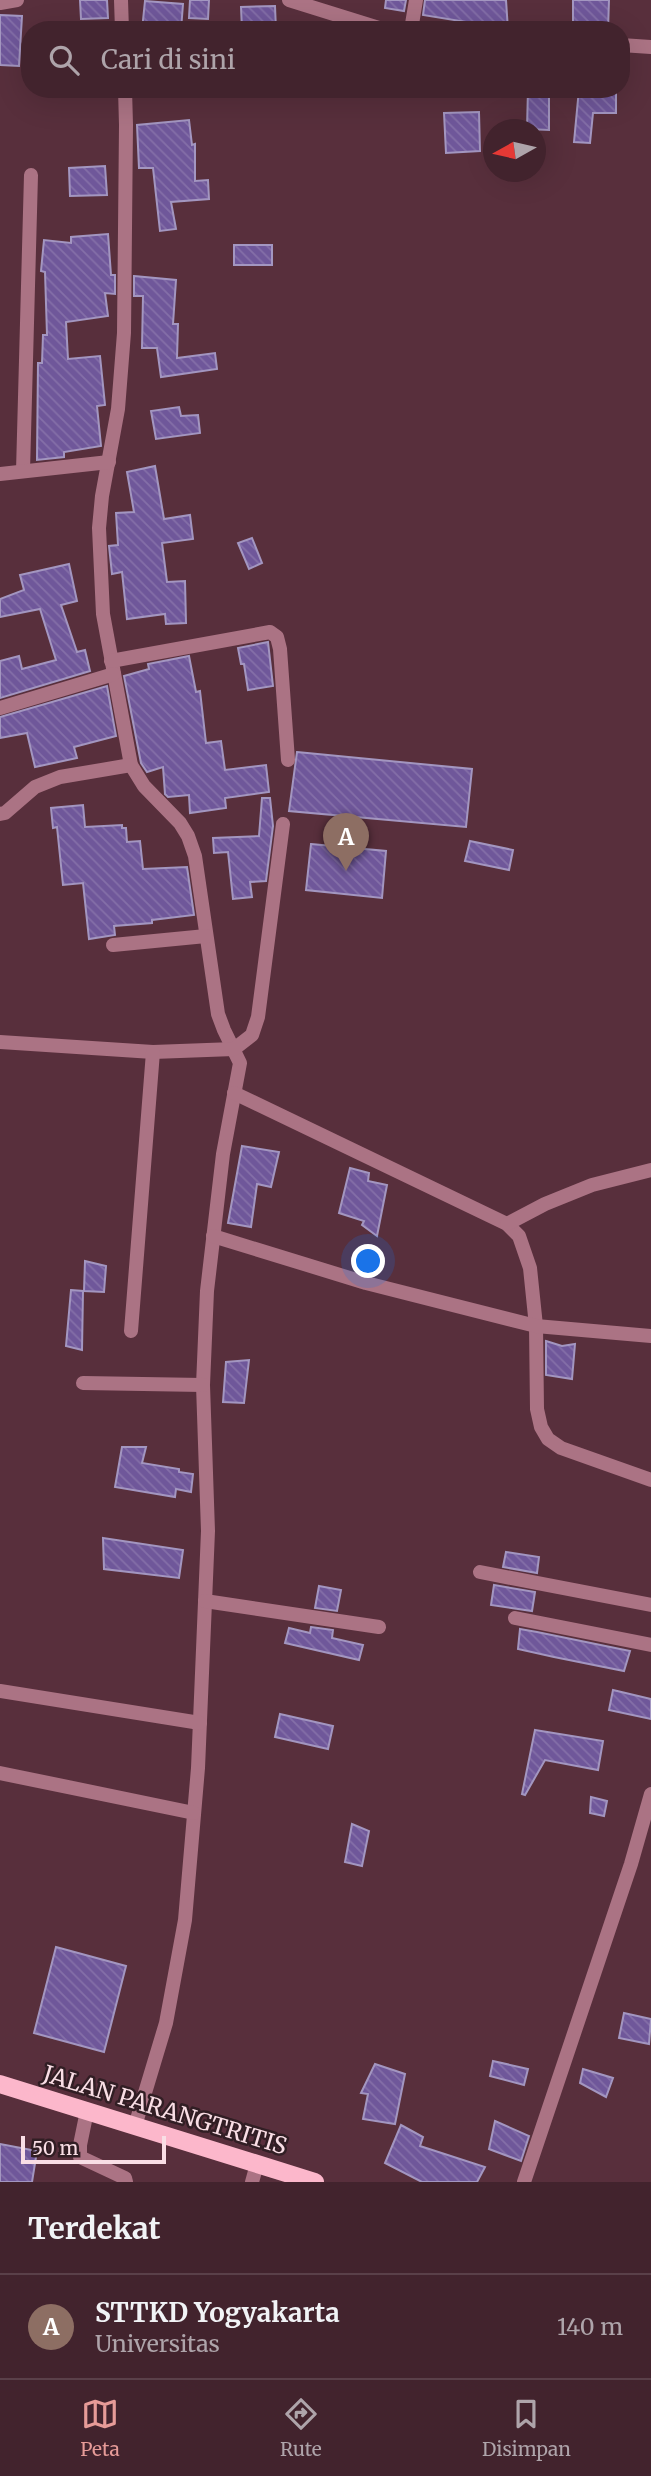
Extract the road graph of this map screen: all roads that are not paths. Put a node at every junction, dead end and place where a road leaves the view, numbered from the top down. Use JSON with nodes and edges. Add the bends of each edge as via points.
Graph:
{"nodes":[{"id":1,"x":17,"y":0,"type":"edge"},
{"id":2,"x":121,"y":0,"type":"edge"},
{"id":3,"x":289,"y":0,"type":"edge"},
{"id":4,"x":416,"y":0,"type":"edge"},
{"id":5,"x":0,"y":3,"type":"edge"},
{"id":6,"x":122,"y":21,"type":"edge"},
{"id":7,"x":355,"y":21,"type":"edge"},
{"id":8,"x":412,"y":21,"type":"edge"},
{"id":9,"x":630,"y":46,"type":"edge"},
{"id":10,"x":651,"y":47,"type":"edge"},
{"id":11,"x":125,"y":98,"type":"edge"},
{"id":12,"x":31,"y":175,"type":"dead end"},
{"id":13,"x":109,"y":462,"type":"junction"},
{"id":14,"x":23,"y":471,"type":"junction"},
{"id":15,"x":0,"y":474,"type":"edge"},
{"id":16,"x":113,"y":667,"type":"junction"},
{"id":17,"x":0,"y":708,"type":"edge"},
{"id":18,"x":288,"y":760,"type":"dead end"},
{"id":19,"x":131,"y":765,"type":"junction"},
{"id":20,"x":0,"y":814,"type":"edge"},
{"id":21,"x":283,"y":824,"type":"dead end"},
{"id":22,"x":206,"y":936,"type":"junction"},
{"id":23,"x":113,"y":945,"type":"dead end"},
{"id":24,"x":0,"y":1042,"type":"edge"},
{"id":25,"x":234,"y":1049,"type":"junction"},
{"id":26,"x":153,"y":1052,"type":"junction"},
{"id":27,"x":234,"y":1093,"type":"junction"},
{"id":28,"x":651,"y":1170,"type":"edge"},
{"id":29,"x":507,"y":1224,"type":"junction"},
{"id":30,"x":213,"y":1236,"type":"junction"},
{"id":31,"x":536,"y":1326,"type":"junction"},
{"id":32,"x":131,"y":1331,"type":"dead end"},
{"id":33,"x":651,"y":1336,"type":"edge"},
{"id":34,"x":83,"y":1383,"type":"dead end"},
{"id":35,"x":203,"y":1385,"type":"junction"},
{"id":36,"x":651,"y":1480,"type":"edge"},
{"id":37,"x":480,"y":1572,"type":"dead end"},
{"id":38,"x":205,"y":1601,"type":"junction"},
{"id":39,"x":651,"y":1605,"type":"edge"},
{"id":40,"x":515,"y":1618,"type":"dead end"},
{"id":41,"x":379,"y":1627,"type":"dead end"},
{"id":42,"x":651,"y":1645,"type":"edge"},
{"id":43,"x":0,"y":1691,"type":"edge"},
{"id":44,"x":200,"y":1723,"type":"junction"},
{"id":45,"x":0,"y":1773,"type":"edge"},
{"id":46,"x":651,"y":1794,"type":"edge"},
{"id":47,"x":194,"y":1814,"type":"junction"},
{"id":48,"x":0,"y":2084,"type":"edge"},
{"id":49,"x":87,"y":2111,"type":"junction"},
{"id":50,"x":135,"y":2126,"type":"junction"},
{"id":51,"x":257,"y":2164,"type":"junction"},
{"id":52,"x":125,"y":2182,"type":"edge"},
{"id":53,"x":252,"y":2182,"type":"edge"},
{"id":54,"x":315,"y":2182,"type":"edge"},
{"id":55,"x":524,"y":2182,"type":"edge"}],
"edges":[{"from":1,"to":5,"type":"street"},
{"from":2,"to":6,"type":"street"},
{"from":3,"to":7,"type":"street"},
{"from":4,"to":8,"type":"street"},
{"from":9,"to":10,"type":"street"},
{"from":11,"to":13,"type":"street","via":[[124,333]]},
{"from":12,"to":14,"type":"street"},
{"from":13,"to":14,"type":"street"},
{"from":13,"to":16,"type":"street","via":[[99,528],[103,614]]},
{"from":14,"to":15,"type":"street"},
{"from":16,"to":17,"type":"street"},
{"from":16,"to":18,"type":"street","via":[[270,632],[280,649]]},
{"from":16,"to":19,"type":"street"},
{"from":19,"to":20,"type":"street","via":[[60,777],[35,787]]},
{"from":19,"to":22,"type":"street","via":[[188,836]]},
{"from":21,"to":25,"type":"street","via":[[258,1017],[252,1035]]},
{"from":22,"to":23,"type":"street"},
{"from":22,"to":25,"type":"street","via":[[218,1014]]},
{"from":24,"to":26,"type":"street"},
{"from":25,"to":26,"type":"street"},
{"from":25,"to":27,"type":"street","via":[[240,1063]]},
{"from":26,"to":32,"type":"street"},
{"from":27,"to":29,"type":"street"},
{"from":27,"to":30,"type":"street"},
{"from":28,"to":29,"type":"street","via":[[592,1185]]},
{"from":29,"to":31,"type":"street","via":[[519,1236],[528,1260]]},
{"from":30,"to":31,"type":"street","via":[[329,1273]]},
{"from":30,"to":35,"type":"street"},
{"from":31,"to":33,"type":"street"},
{"from":31,"to":36,"type":"street","via":[[537,1409],[548,1439],[561,1448]]},
{"from":34,"to":35,"type":"street"},
{"from":35,"to":38,"type":"street","via":[[208,1531]]},
{"from":37,"to":39,"type":"street"},
{"from":38,"to":41,"type":"street"},
{"from":38,"to":44,"type":"street"},
{"from":40,"to":42,"type":"street"},
{"from":43,"to":44,"type":"street"},
{"from":44,"to":47,"type":"street"},
{"from":45,"to":47,"type":"street"},
{"from":46,"to":55,"type":"street"},
{"from":47,"to":50,"type":"street","via":[[185,1920],[166,2023]]},
{"from":48,"to":49,"type":"main road","name":"JALAN PARANGTRITIS"},
{"from":49,"to":50,"type":"main road","name":"JALAN PARANGTRITIS"},
{"from":49,"to":52,"type":"street","via":[[80,2157]]},
{"from":50,"to":51,"type":"main road","name":"JALAN PARANGTRITIS"},
{"from":51,"to":53,"type":"street"},
{"from":51,"to":54,"type":"main road","name":"JALAN PARANGTRITIS"}]}
